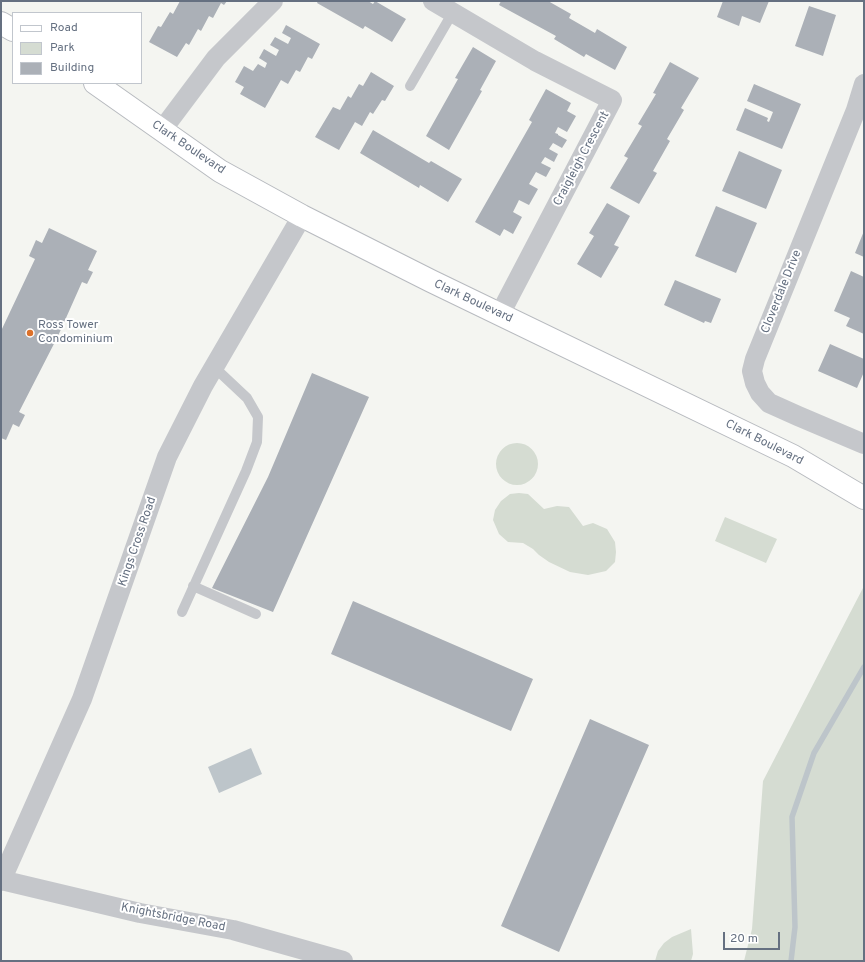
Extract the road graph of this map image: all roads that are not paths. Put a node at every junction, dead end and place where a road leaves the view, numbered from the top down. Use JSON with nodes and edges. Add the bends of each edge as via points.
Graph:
{"nodes":[{"id":1,"x":273,"y":1,"type":"edge"},
{"id":2,"x":433,"y":1,"type":"edge"},
{"id":3,"x":453,"y":12,"type":"junction"},
{"id":4,"x":1,"y":23,"type":"edge"},
{"id":5,"x":12,"y":29,"type":"edge"},
{"id":6,"x":96,"y":84,"type":"edge"},
{"id":7,"x":864,"y":84,"type":"edge"},
{"id":8,"x":410,"y":86,"type":"dead end"},
{"id":9,"x":162,"y":130,"type":"junction"},
{"id":10,"x":302,"y":216,"type":"junction"},
{"id":11,"x":500,"y":314,"type":"junction"},
{"id":12,"x":214,"y":367,"type":"junction"},
{"id":13,"x":864,"y":444,"type":"edge"},
{"id":14,"x":864,"y":498,"type":"edge"},
{"id":15,"x":193,"y":586,"type":"junction"},
{"id":16,"x":182,"y":612,"type":"dead end"},
{"id":17,"x":256,"y":614,"type":"dead end"},
{"id":18,"x":1,"y":881,"type":"edge"},
{"id":19,"x":343,"y":961,"type":"edge"}],
"edges":[{"from":1,"to":9,"type":"street","via":[[216,58]]},
{"from":2,"to":3,"type":"street","name":"Craigleigh Crescent"},
{"from":3,"to":8,"type":"lane"},
{"from":3,"to":11,"type":"street","name":"Craigleigh Crescent","via":[[535,61],[612,100]]},
{"from":4,"to":5,"type":"street"},
{"from":6,"to":9,"type":"street","name":"Clark Boulevard"},
{"from":7,"to":13,"type":"street","name":"Cloverdale Drive","via":[[752,372],[760,393],[769,402]]},
{"from":9,"to":10,"type":"street","name":"Clark Boulevard","via":[[220,171]]},
{"from":10,"to":11,"type":"street","name":"Clark Boulevard"},
{"from":10,"to":12,"type":"street","name":"Kings Cross Road"},
{"from":11,"to":14,"type":"street","name":"Clark Boulevard","via":[[793,456]]},
{"from":12,"to":15,"type":"lane","via":[[248,398],[258,417],[257,442]]},
{"from":12,"to":18,"type":"street","name":"Kings Cross Road","via":[[167,457],[82,699]]},
{"from":15,"to":16,"type":"lane"},
{"from":15,"to":17,"type":"lane"},
{"from":18,"to":19,"type":"street","name":"Knightsbridge Road","via":[[140,913],[233,930]]}]}
